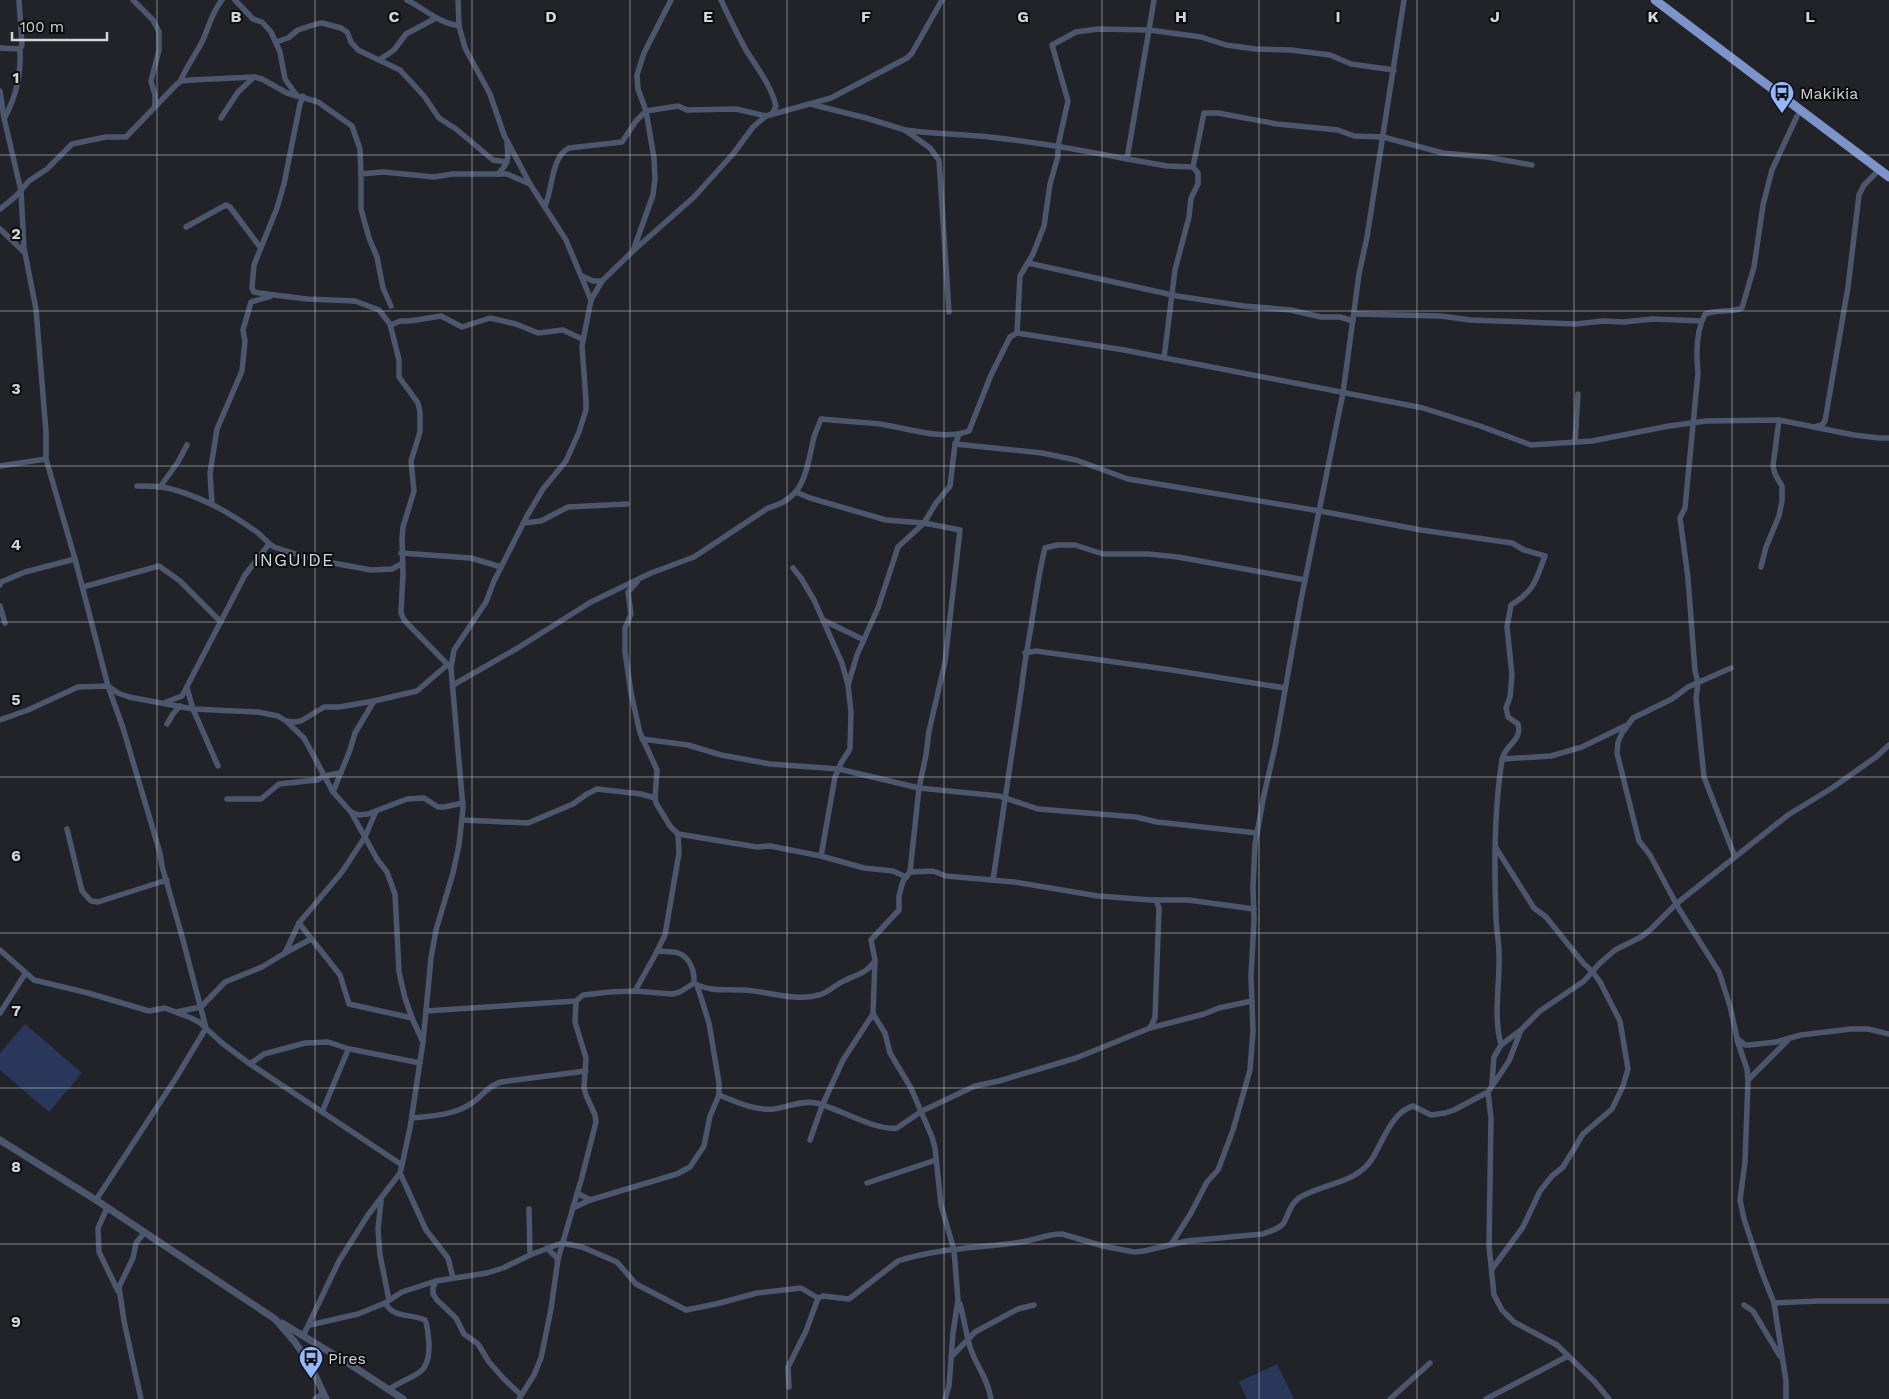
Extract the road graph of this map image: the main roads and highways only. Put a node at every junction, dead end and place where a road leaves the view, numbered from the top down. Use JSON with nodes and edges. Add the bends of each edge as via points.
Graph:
{"nodes":[{"id":1,"x":1655,"y":0,"type":"edge"},
{"id":2,"x":1889,"y":177,"type":"edge"}],
"edges":[{"from":1,"to":2,"type":"highway"}]}
